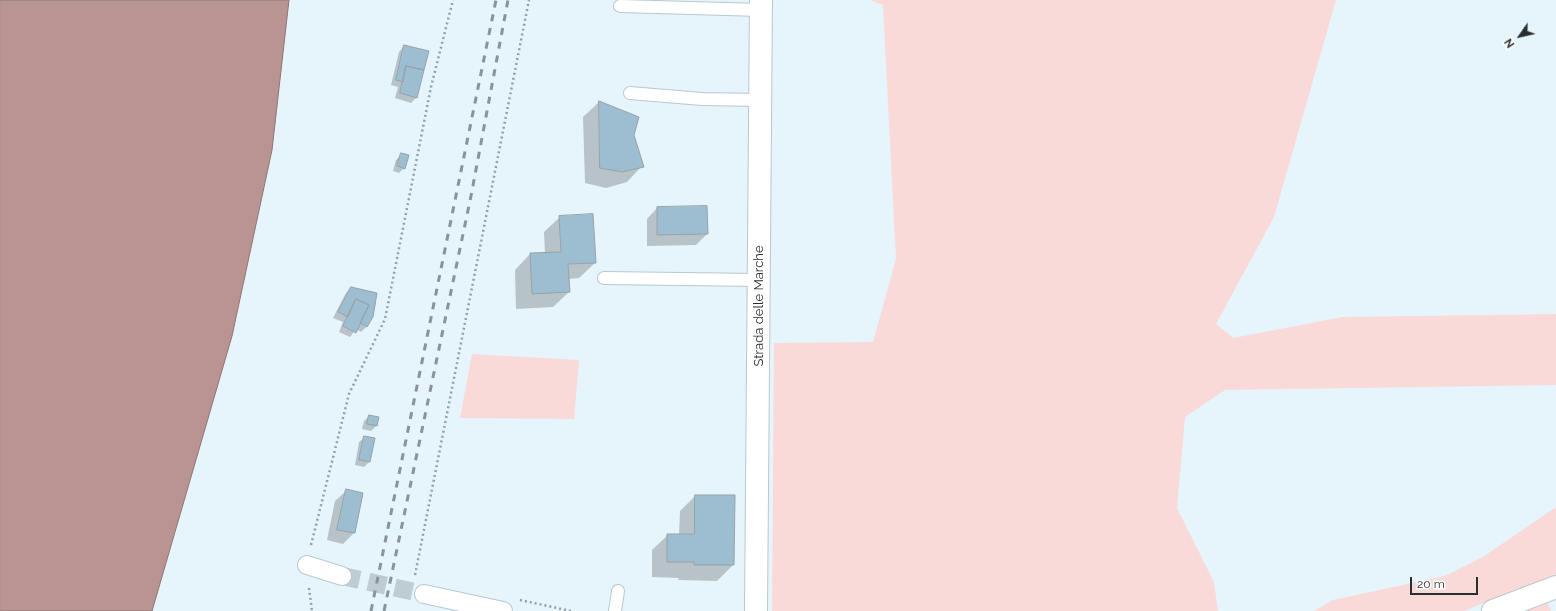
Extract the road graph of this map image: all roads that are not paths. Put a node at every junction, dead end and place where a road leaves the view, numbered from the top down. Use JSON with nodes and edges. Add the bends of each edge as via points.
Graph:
{"nodes":[{"id":1,"x":761,"y":5,"type":"edge"},
{"id":2,"x":620,"y":6,"type":"dead end"},
{"id":3,"x":630,"y":92,"type":"dead end"},
{"id":4,"x":761,"y":100,"type":"junction"},
{"id":5,"x":604,"y":278,"type":"dead end"},
{"id":6,"x":759,"y":280,"type":"junction"},
{"id":7,"x":307,"y":565,"type":"road end"},
{"id":8,"x":342,"y":576,"type":"tunnel mouth"},
{"id":9,"x":1556,"y":587,"type":"edge"},
{"id":10,"x":618,"y":591,"type":"dead end"},
{"id":11,"x":424,"y":594,"type":"tunnel mouth"},
{"id":12,"x":503,"y":611,"type":"edge"},
{"id":13,"x":615,"y":611,"type":"edge"},
{"id":14,"x":756,"y":611,"type":"edge"},
{"id":15,"x":1493,"y":611,"type":"edge"}],
"edges":[{"from":1,"to":2,"type":"lane"},
{"from":1,"to":4,"type":"main road","name":"Strada delle Marche"},
{"from":3,"to":4,"type":"lane","via":[[702,99]]},
{"from":4,"to":6,"type":"main road","name":"Strada delle Marche"},
{"from":5,"to":6,"type":"lane"},
{"from":6,"to":14,"type":"main road","name":"Strada delle Marche"},
{"from":7,"to":8,"type":"street"},
{"from":9,"to":15,"type":"main road"},
{"from":10,"to":13,"type":"lane"},
{"from":11,"to":12,"type":"street"}]}
